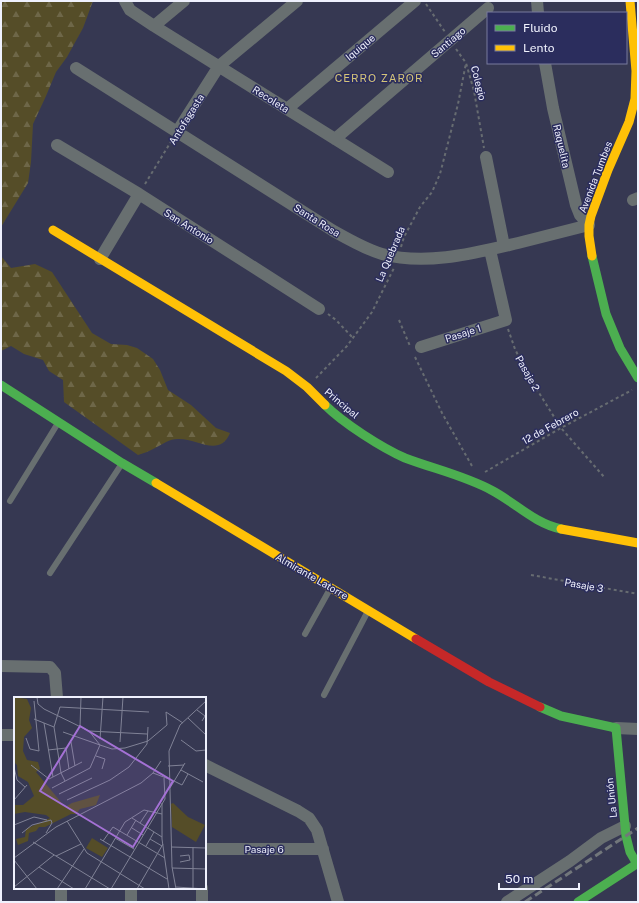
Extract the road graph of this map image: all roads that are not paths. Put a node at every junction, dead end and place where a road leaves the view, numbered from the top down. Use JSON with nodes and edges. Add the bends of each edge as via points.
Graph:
{"nodes":[{"id":1,"x":125,"y":1,"type":"edge"},
{"id":2,"x":184,"y":1,"type":"edge"},
{"id":3,"x":297,"y":1,"type":"edge"},
{"id":4,"x":415,"y":1,"type":"edge"},
{"id":5,"x":537,"y":1,"type":"edge"},
{"id":6,"x":631,"y":2,"type":"edge"},
{"id":7,"x":488,"y":8,"type":"dead end"},
{"id":8,"x":538,"y":12,"type":"edge"},
{"id":9,"x":154,"y":26,"type":"junction"},
{"id":10,"x":545,"y":64,"type":"edge"},
{"id":11,"x":219,"y":66,"type":"junction"},
{"id":12,"x":76,"y":68,"type":"dead end"},
{"id":13,"x":637,"y":86,"type":"edge"},
{"id":14,"x":287,"y":109,"type":"junction"},
{"id":15,"x":177,"y":132,"type":"junction"},
{"id":16,"x":334,"y":139,"type":"junction"},
{"id":17,"x":57,"y":145,"type":"dead end"},
{"id":18,"x":486,"y":157,"type":"road end"},
{"id":19,"x":388,"y":172,"type":"dead end"},
{"id":20,"x":139,"y":194,"type":"junction"},
{"id":21,"x":589,"y":225,"type":"junction"},
{"id":22,"x":53,"y":230,"type":"dead end"},
{"id":23,"x":504,"y":246,"type":"junction"},
{"id":24,"x":490,"y":250,"type":"junction"},
{"id":25,"x":100,"y":259,"type":"junction"},
{"id":26,"x":320,"y":309,"type":"road end"},
{"id":27,"x":421,"y":347,"type":"dead end"},
{"id":28,"x":638,"y":378,"type":"edge"},
{"id":29,"x":1,"y":385,"type":"edge"},
{"id":30,"x":58,"y":423,"type":"junction"},
{"id":31,"x":122,"y":463,"type":"junction"},
{"id":32,"x":10,"y":501,"type":"dead end"},
{"id":33,"x":638,"y":543,"type":"edge"},
{"id":34,"x":50,"y":574,"type":"dead end"},
{"id":35,"x":331,"y":587,"type":"junction"},
{"id":36,"x":369,"y":610,"type":"junction"},
{"id":37,"x":305,"y":634,"type":"dead end"},
{"id":38,"x":1,"y":666,"type":"edge"},
{"id":39,"x":324,"y":695,"type":"dead end"},
{"id":40,"x":57,"y":697,"type":"edge"},
{"id":41,"x":616,"y":728,"type":"junction"},
{"id":42,"x":638,"y":729,"type":"edge"},
{"id":43,"x":1,"y":735,"type":"edge"},
{"id":44,"x":14,"y":735,"type":"edge"},
{"id":45,"x":206,"y":765,"type":"edge"},
{"id":46,"x":625,"y":826,"type":"junction"},
{"id":47,"x":206,"y":849,"type":"edge"},
{"id":48,"x":323,"y":849,"type":"junction"},
{"id":49,"x":637,"y":863,"type":"edge"},
{"id":50,"x":61,"y":889,"type":"edge"},
{"id":51,"x":131,"y":889,"type":"edge"},
{"id":52,"x":202,"y":889,"type":"edge"},
{"id":53,"x":61,"y":902,"type":"edge"},
{"id":54,"x":131,"y":902,"type":"edge"},
{"id":55,"x":202,"y":902,"type":"edge"},
{"id":56,"x":338,"y":902,"type":"edge"},
{"id":57,"x":507,"y":902,"type":"edge"},
{"id":58,"x":578,"y":902,"type":"edge"}],
"edges":[{"from":1,"to":9,"type":"street","name":"Recoleta","via":[[130,10]]},
{"from":2,"to":9,"type":"street"},
{"from":3,"to":11,"type":"street","name":"Antofagasta"},
{"from":4,"to":14,"type":"street","name":"Iquique"},
{"from":5,"to":8,"type":"street"},
{"from":6,"to":13,"type":"main road","name":"Avenida Tumbes"},
{"from":7,"to":16,"type":"street","name":"Santiago"},
{"from":9,"to":11,"type":"street","name":"Recoleta"},
{"from":10,"to":21,"type":"street","name":"Raquelita","via":[[576,205],[580,215]]},
{"from":11,"to":14,"type":"street","name":"Recoleta"},
{"from":11,"to":15,"type":"street","name":"Antofagasta"},
{"from":12,"to":15,"type":"street","name":"Santa Rosa"},
{"from":13,"to":21,"type":"main road","name":"Avenida Tumbes","via":[[629,122],[608,170]]},
{"from":14,"to":16,"type":"street","name":"Recoleta"},
{"from":15,"to":24,"type":"street","name":"Santa Rosa","via":[[332,230],[366,248],[399,257],[432,258]]},
{"from":16,"to":19,"type":"street","name":"Recoleta"},
{"from":17,"to":20,"type":"street","name":"San Antonio"},
{"from":18,"to":23,"type":"street"},
{"from":20,"to":25,"type":"street"},
{"from":20,"to":26,"type":"street","name":"San Antonio"},
{"from":21,"to":23,"type":"street","name":"Santa Rosa"},
{"from":21,"to":28,"type":"main road","name":"Avenida Tumbes","via":[[592,260],[606,314],[620,348]]},
{"from":22,"to":25,"type":"main road","name":"Principal"},
{"from":23,"to":24,"type":"street","name":"Santa Rosa"},
{"from":24,"to":27,"type":"street","name":"Pasaje 1","via":[[506,320]]},
{"from":25,"to":33,"type":"main road","name":"Principal","via":[[286,371],[330,410],[381,445],[494,491],[548,526]]},
{"from":29,"to":30,"type":"main road","name":"Almirante Latorre"},
{"from":30,"to":31,"type":"main road","name":"Almirante Latorre"},
{"from":30,"to":32,"type":"lane"},
{"from":31,"to":34,"type":"lane"},
{"from":31,"to":35,"type":"main road","name":"Almirante Latorre"},
{"from":35,"to":36,"type":"main road","name":"Almirante Latorre"},
{"from":35,"to":37,"type":"lane"},
{"from":36,"to":39,"type":"lane"},
{"from":36,"to":41,"type":"main road","name":"Almirante Latorre","via":[[527,702],[561,716]]},
{"from":38,"to":40,"type":"street","via":[[46,666],[53,670],[56,677]]},
{"from":41,"to":42,"type":"street","name":"Almirante Latorre"},
{"from":41,"to":46,"type":"main road","name":"La Unión"},
{"from":43,"to":44,"type":"street"},
{"from":45,"to":48,"type":"street","via":[[309,818],[317,830]]},
{"from":46,"to":49,"type":"main road","name":"La Unión","via":[[630,852]]},
{"from":46,"to":57,"type":"street","via":[[601,838]]},
{"from":47,"to":48,"type":"street","name":"Pasaje 6"},
{"from":48,"to":56,"type":"street"},
{"from":49,"to":58,"type":"main road"},
{"from":50,"to":53,"type":"street"},
{"from":51,"to":54,"type":"street"},
{"from":52,"to":55,"type":"street"}]}
